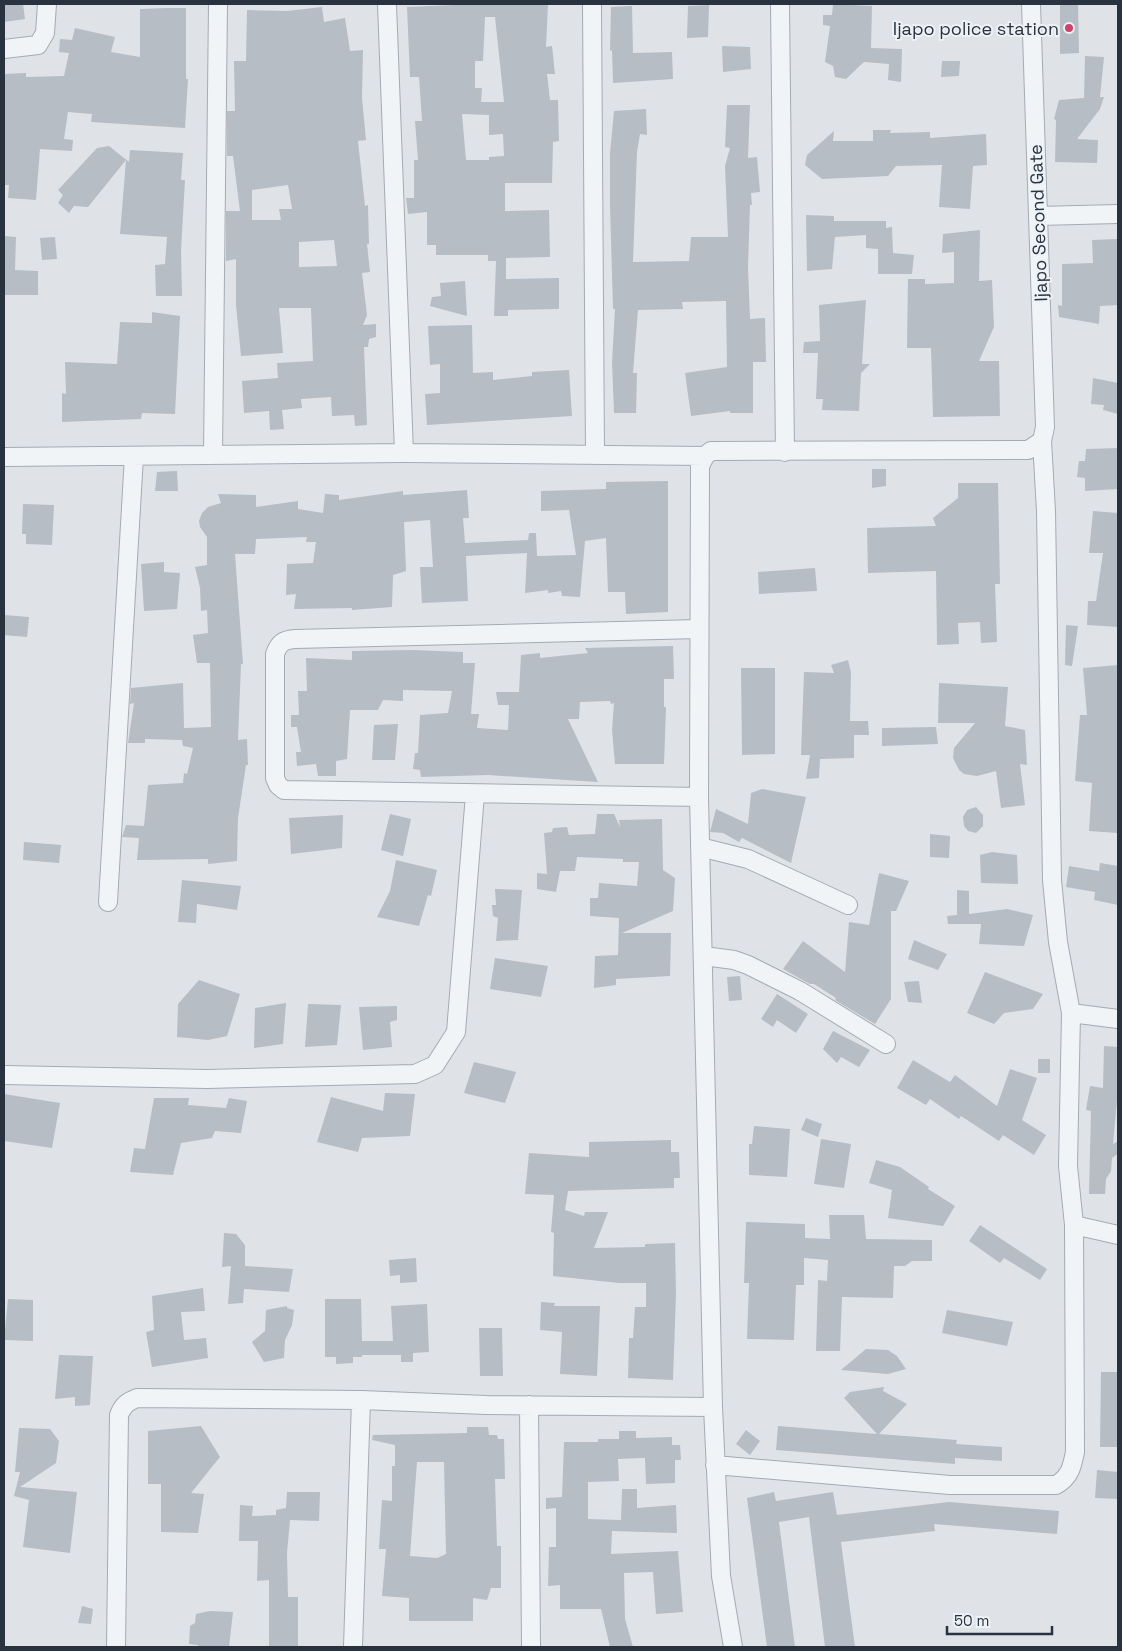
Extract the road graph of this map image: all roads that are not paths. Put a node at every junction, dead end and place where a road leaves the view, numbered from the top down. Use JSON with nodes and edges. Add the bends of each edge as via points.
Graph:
{"nodes":[{"id":1,"x":47,"y":4,"type":"edge"},
{"id":2,"x":218,"y":4,"type":"edge"},
{"id":3,"x":387,"y":4,"type":"edge"},
{"id":4,"x":592,"y":4,"type":"edge"},
{"id":5,"x":780,"y":4,"type":"edge"},
{"id":6,"x":1031,"y":4,"type":"edge"},
{"id":7,"x":4,"y":49,"type":"edge"},
{"id":8,"x":1118,"y":214,"type":"edge"},
{"id":9,"x":1038,"y":216,"type":"junction"},
{"id":10,"x":1042,"y":441,"type":"junction"},
{"id":11,"x":785,"y":452,"type":"junction"},
{"id":12,"x":404,"y":453,"type":"junction"},
{"id":13,"x":214,"y":454,"type":"junction"},
{"id":14,"x":595,"y":455,"type":"junction"},
{"id":15,"x":134,"y":456,"type":"junction"},
{"id":16,"x":705,"y":456,"type":"junction"},
{"id":17,"x":4,"y":458,"type":"edge"},
{"id":18,"x":699,"y":630,"type":"junction"},
{"id":19,"x":475,"y":794,"type":"junction"},
{"id":20,"x":699,"y":797,"type":"junction"},
{"id":21,"x":700,"y":847,"type":"junction"},
{"id":22,"x":108,"y":902,"type":"dead end"},
{"id":23,"x":848,"y":905,"type":"dead end"},
{"id":24,"x":704,"y":956,"type":"junction"},
{"id":25,"x":1070,"y":1013,"type":"junction"},
{"id":26,"x":1118,"y":1020,"type":"edge"},
{"id":27,"x":886,"y":1044,"type":"dead end"},
{"id":28,"x":4,"y":1075,"type":"edge"},
{"id":29,"x":1074,"y":1225,"type":"junction"},
{"id":30,"x":1118,"y":1235,"type":"edge"},
{"id":31,"x":361,"y":1400,"type":"junction"},
{"id":32,"x":529,"y":1405,"type":"junction"},
{"id":33,"x":713,"y":1407,"type":"junction"},
{"id":34,"x":716,"y":1465,"type":"junction"},
{"id":35,"x":116,"y":1647,"type":"edge"},
{"id":36,"x":353,"y":1647,"type":"edge"},
{"id":37,"x":531,"y":1647,"type":"edge"},
{"id":38,"x":733,"y":1647,"type":"edge"}],
"edges":[{"from":1,"to":7,"type":"street","via":[[45,33],[38,45]]},
{"from":2,"to":13,"type":"street"},
{"from":3,"to":12,"type":"street"},
{"from":4,"to":14,"type":"street"},
{"from":5,"to":11,"type":"street"},
{"from":6,"to":9,"type":"street","name":"Ijapo Second Gate"},
{"from":8,"to":9,"type":"street"},
{"from":9,"to":10,"type":"street","name":"Ijapo Second Gate","via":[[1045,427]]},
{"from":10,"to":11,"type":"street","via":[[1028,450]]},
{"from":10,"to":25,"type":"street","name":"Ijapo Second Gate","via":[[1052,880]]},
{"from":11,"to":16,"type":"street","via":[[711,451]]},
{"from":12,"to":13,"type":"street"},
{"from":12,"to":14,"type":"street"},
{"from":13,"to":15,"type":"street"},
{"from":14,"to":16,"type":"street"},
{"from":15,"to":17,"type":"street"},
{"from":15,"to":22,"type":"street"},
{"from":16,"to":18,"type":"street","via":[[700,466]]},
{"from":18,"to":19,"type":"street","via":[[295,638],[278,645],[274,654],[275,778],[278,785],[291,791]]},
{"from":18,"to":20,"type":"street"},
{"from":19,"to":20,"type":"street"},
{"from":19,"to":28,"type":"street","via":[[456,1032],[435,1065],[415,1074],[237,1078]]},
{"from":20,"to":21,"type":"street"},
{"from":21,"to":23,"type":"street","via":[[748,859]]},
{"from":21,"to":24,"type":"street"},
{"from":24,"to":27,"type":"street","via":[[748,965],[800,991]]},
{"from":24,"to":33,"type":"street"},
{"from":25,"to":26,"type":"street"},
{"from":25,"to":29,"type":"street","name":"Ijapo Second Gate","via":[[1068,1166]]},
{"from":29,"to":30,"type":"street"},
{"from":29,"to":34,"type":"street","name":"Ijapo Second Gate","via":[[1075,1452],[1072,1470],[1064,1481],[1056,1485],[950,1485]]},
{"from":31,"to":32,"type":"street"},
{"from":31,"to":35,"type":"street","via":[[137,1398],[123,1406],[119,1415]]},
{"from":31,"to":36,"type":"street"},
{"from":32,"to":33,"type":"street"},
{"from":32,"to":37,"type":"street"},
{"from":33,"to":34,"type":"street"},
{"from":34,"to":38,"type":"street","via":[[721,1576]]}]}
